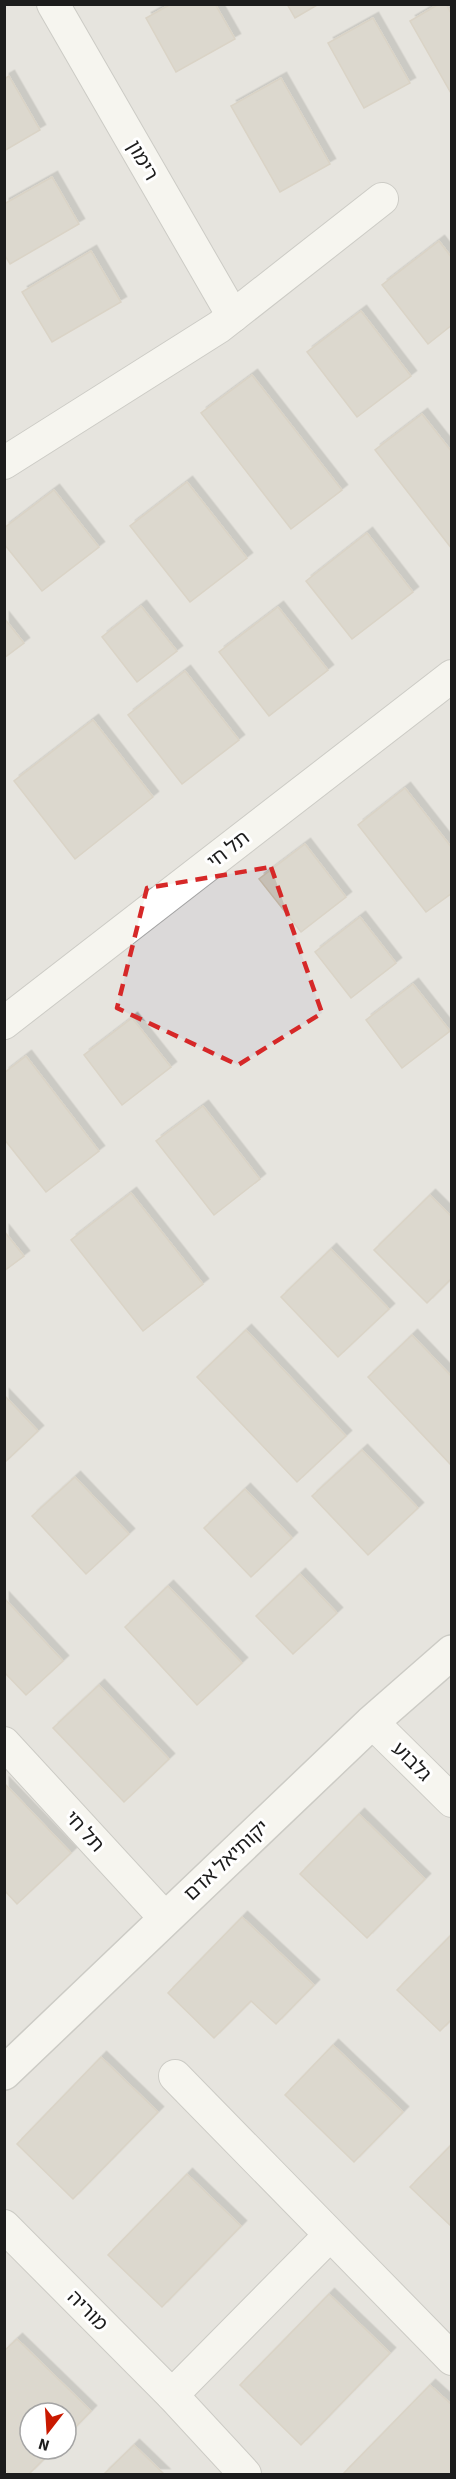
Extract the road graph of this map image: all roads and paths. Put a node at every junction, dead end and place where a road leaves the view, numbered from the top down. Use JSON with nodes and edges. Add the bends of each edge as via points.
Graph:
{"nodes":[{"id":1,"x":53,"y":4,"type":"edge"},
{"id":2,"x":382,"y":199,"type":"dead end"},
{"id":3,"x":233,"y":316,"type":"junction"},
{"id":4,"x":4,"y":463,"type":"edge"},
{"id":5,"x":452,"y":676,"type":"edge"},
{"id":6,"x":4,"y":1023,"type":"edge"},
{"id":7,"x":452,"y":1652,"type":"edge"},
{"id":8,"x":372,"y":1722,"type":"junction"},
{"id":9,"x":4,"y":1743,"type":"edge"},
{"id":10,"x":452,"y":1801,"type":"edge"},
{"id":11,"x":165,"y":1918,"type":"junction"},
{"id":12,"x":4,"y":2073,"type":"edge"},
{"id":13,"x":175,"y":2076,"type":"dead end"},
{"id":14,"x":4,"y":2226,"type":"edge"},
{"id":15,"x":329,"y":2236,"type":"junction"},
{"id":16,"x":452,"y":2359,"type":"edge"},
{"id":17,"x":172,"y":2395,"type":"junction"},
{"id":18,"x":245,"y":2475,"type":"edge"}],
"edges":[{"from":1,"to":3,"type":"street","name":"רימון"},
{"from":2,"to":3,"type":"street"},
{"from":3,"to":4,"type":"street"},
{"from":5,"to":6,"type":"street","name":"תל חי"},
{"from":7,"to":8,"type":"street","name":"יקותיאל אדם"},
{"from":8,"to":10,"type":"street","name":"גלבוע"},
{"from":8,"to":11,"type":"street","name":"יקותיאל אדם"},
{"from":9,"to":11,"type":"street","name":"תל חי"},
{"from":11,"to":12,"type":"street","name":"יקותיאל אדם"},
{"from":13,"to":15,"type":"street"},
{"from":14,"to":17,"type":"street","name":"מוריה"},
{"from":15,"to":16,"type":"street"},
{"from":15,"to":17,"type":"street"},
{"from":17,"to":18,"type":"street","name":"מוריה"}]}
